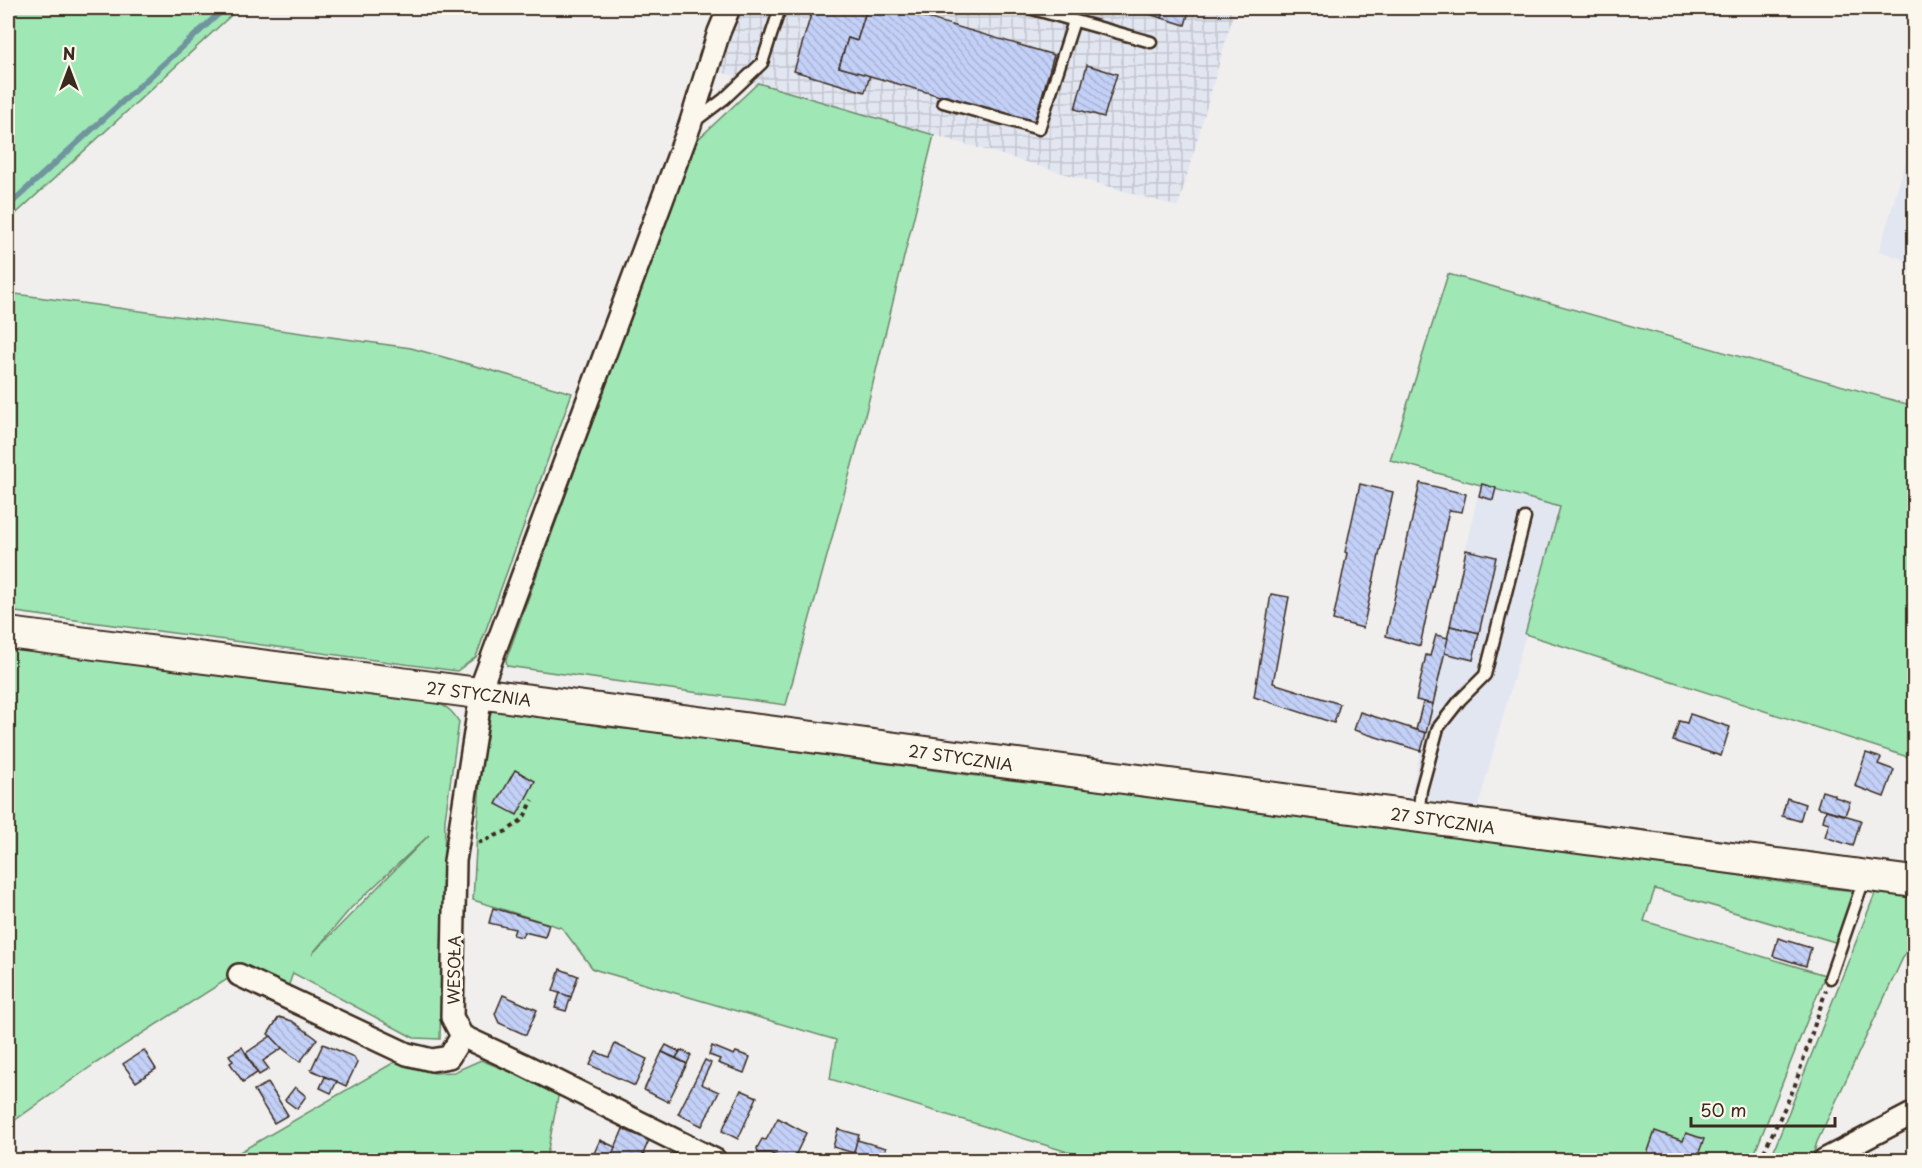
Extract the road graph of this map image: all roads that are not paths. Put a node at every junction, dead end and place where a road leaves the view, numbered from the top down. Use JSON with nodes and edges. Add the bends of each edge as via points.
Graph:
{"nodes":[{"id":1,"x":729,"y":8,"type":"edge"},
{"id":2,"x":780,"y":8,"type":"edge"},
{"id":3,"x":1029,"y":8,"type":"edge"},
{"id":4,"x":1056,"y":11,"type":"edge"},
{"id":5,"x":1074,"y":21,"type":"junction"},
{"id":6,"x":1151,"y":42,"type":"dead end"},
{"id":7,"x":943,"y":102,"type":"dead end"},
{"id":8,"x":690,"y":125,"type":"junction"},
{"id":9,"x":1525,"y":518,"type":"dead end"},
{"id":10,"x":8,"y":633,"type":"edge"},
{"id":11,"x":481,"y":693,"type":"junction"},
{"id":12,"x":1418,"y":816,"type":"junction"},
{"id":13,"x":1864,"y":876,"type":"junction"},
{"id":14,"x":1914,"y":882,"type":"edge"},
{"id":15,"x":239,"y":975,"type":"dead end"},
{"id":16,"x":1830,"y":978,"type":"road end"},
{"id":17,"x":462,"y":1036,"type":"junction"},
{"id":18,"x":1914,"y":1113,"type":"edge"},
{"id":19,"x":715,"y":1161,"type":"edge"},
{"id":20,"x":1824,"y":1161,"type":"edge"}],
"edges":[{"from":1,"to":8,"type":"street","name":"WESOŁA"},
{"from":2,"to":8,"type":"lane","via":[[762,63]]},
{"from":3,"to":4,"type":"lane"},
{"from":4,"to":5,"type":"lane"},
{"from":5,"to":6,"type":"lane"},
{"from":5,"to":7,"type":"lane","via":[[1039,129]]},
{"from":8,"to":11,"type":"street","name":"WESOŁA"},
{"from":9,"to":12,"type":"lane","via":[[1485,675],[1438,728]]},
{"from":10,"to":11,"type":"street","name":"27 STYCZNIA"},
{"from":11,"to":12,"type":"street","name":"27 STYCZNIA"},
{"from":11,"to":17,"type":"street","name":"WESOŁA","via":[[456,849],[452,1017]]},
{"from":12,"to":13,"type":"street","name":"27 STYCZNIA"},
{"from":13,"to":14,"type":"street","name":"27 STYCZNIA"},
{"from":13,"to":16,"type":"lane"},
{"from":15,"to":17,"type":"street","via":[[407,1054],[432,1060],[449,1057]]},
{"from":17,"to":19,"type":"street"},
{"from":18,"to":20,"type":"street"}]}
